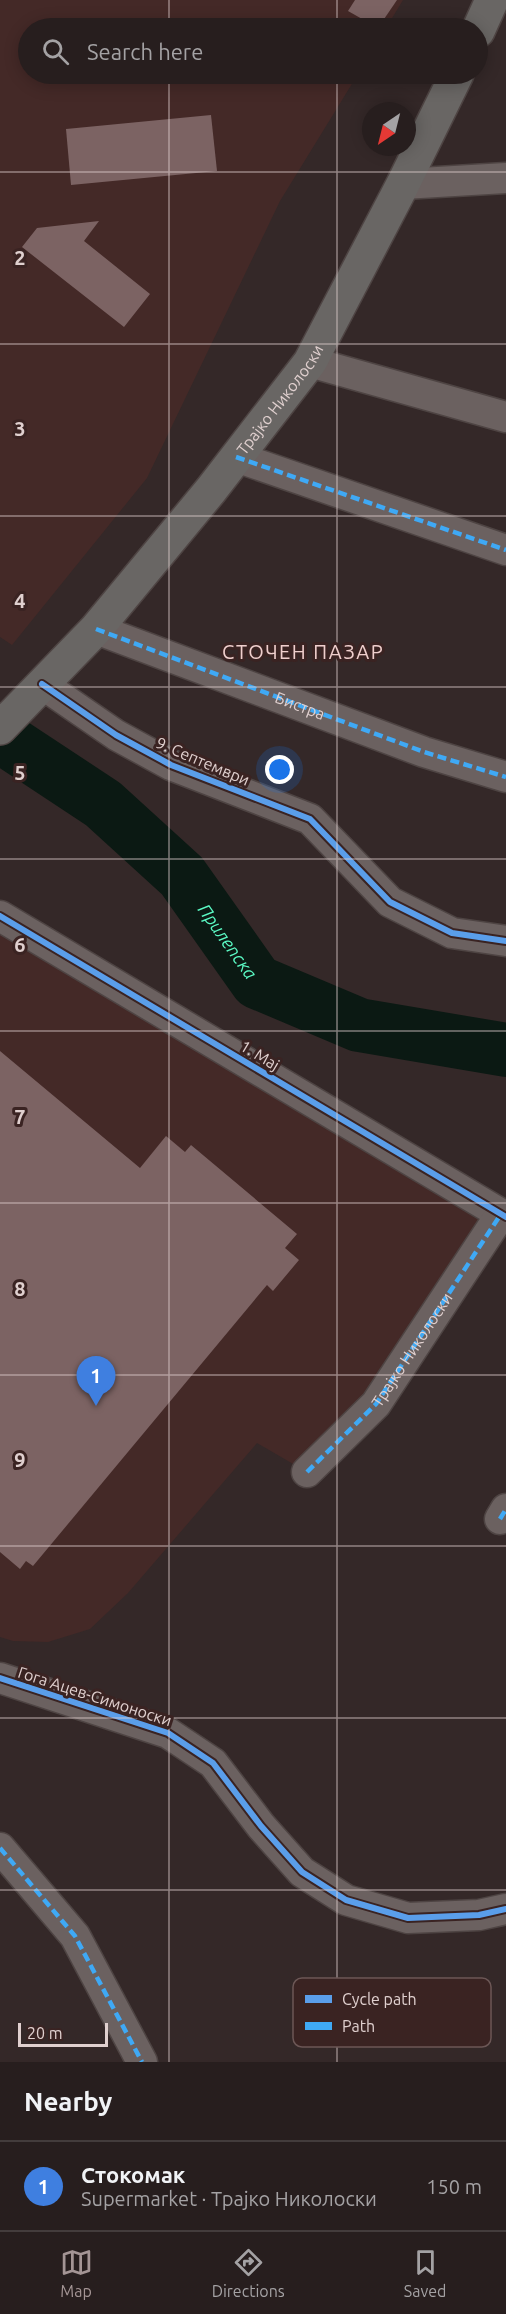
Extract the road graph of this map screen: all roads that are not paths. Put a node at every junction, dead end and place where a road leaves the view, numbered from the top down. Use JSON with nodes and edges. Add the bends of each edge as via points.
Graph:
{"nodes":[{"id":1,"x":492,"y":0,"type":"edge"},
{"id":2,"x":483,"y":18,"type":"edge"},
{"id":3,"x":452,"y":84,"type":"edge"},
{"id":4,"x":506,"y":178,"type":"edge"},
{"id":5,"x":403,"y":184,"type":"junction"},
{"id":6,"x":310,"y":362,"type":"junction"},
{"id":7,"x":506,"y":417,"type":"edge"},
{"id":8,"x":236,"y":457,"type":"junction"},
{"id":9,"x":506,"y":549,"type":"edge"},
{"id":10,"x":96,"y":629,"type":"junction"},
{"id":11,"x":42,"y":684,"type":"junction"},
{"id":12,"x":0,"y":728,"type":"edge"},
{"id":13,"x":506,"y":777,"type":"edge"},
{"id":14,"x":0,"y":916,"type":"edge"},
{"id":15,"x":506,"y":941,"type":"edge"},
{"id":16,"x":503,"y":1216,"type":"edge"},
{"id":17,"x":307,"y":1472,"type":"dead end"},
{"id":18,"x":0,"y":1678,"type":"edge"},
{"id":19,"x":0,"y":1848,"type":"edge"},
{"id":20,"x":506,"y":1909,"type":"edge"},
{"id":21,"x":142,"y":2062,"type":"edge"}],
"edges":[{"from":1,"to":2,"type":"main road"},
{"from":3,"to":5,"type":"main road","name":"Трајко Николоски"},
{"from":4,"to":5,"type":"street"},
{"from":5,"to":6,"type":"main road","name":"Трајко Николоски"},
{"from":6,"to":7,"type":"street"},
{"from":6,"to":8,"type":"main road","name":"Трајко Николоски"},
{"from":8,"to":9,"type":"street"},
{"from":8,"to":10,"type":"main road","name":"Трајко Николоски"},
{"from":10,"to":11,"type":"main road","name":"Трајко Николоски"},
{"from":10,"to":13,"type":"street","name":"Бистра","via":[[424,752]]},
{"from":11,"to":12,"type":"main road","name":"Трајко Николоски"},
{"from":11,"to":15,"type":"street","name":"9. Септември","via":[[116,735],[171,765],[310,819],[390,902],[452,933]]},
{"from":14,"to":16,"type":"street","name":"1. Мај"},
{"from":16,"to":17,"type":"street","name":"Трајко Николоски","via":[[376,1404]]},
{"from":18,"to":20,"type":"street","name":"Гога Ацев-Симоноски","via":[[168,1733],[213,1762],[302,1872],[346,1900],[408,1918],[479,1915]]},
{"from":19,"to":21,"type":"street","via":[[75,1936]]}]}
